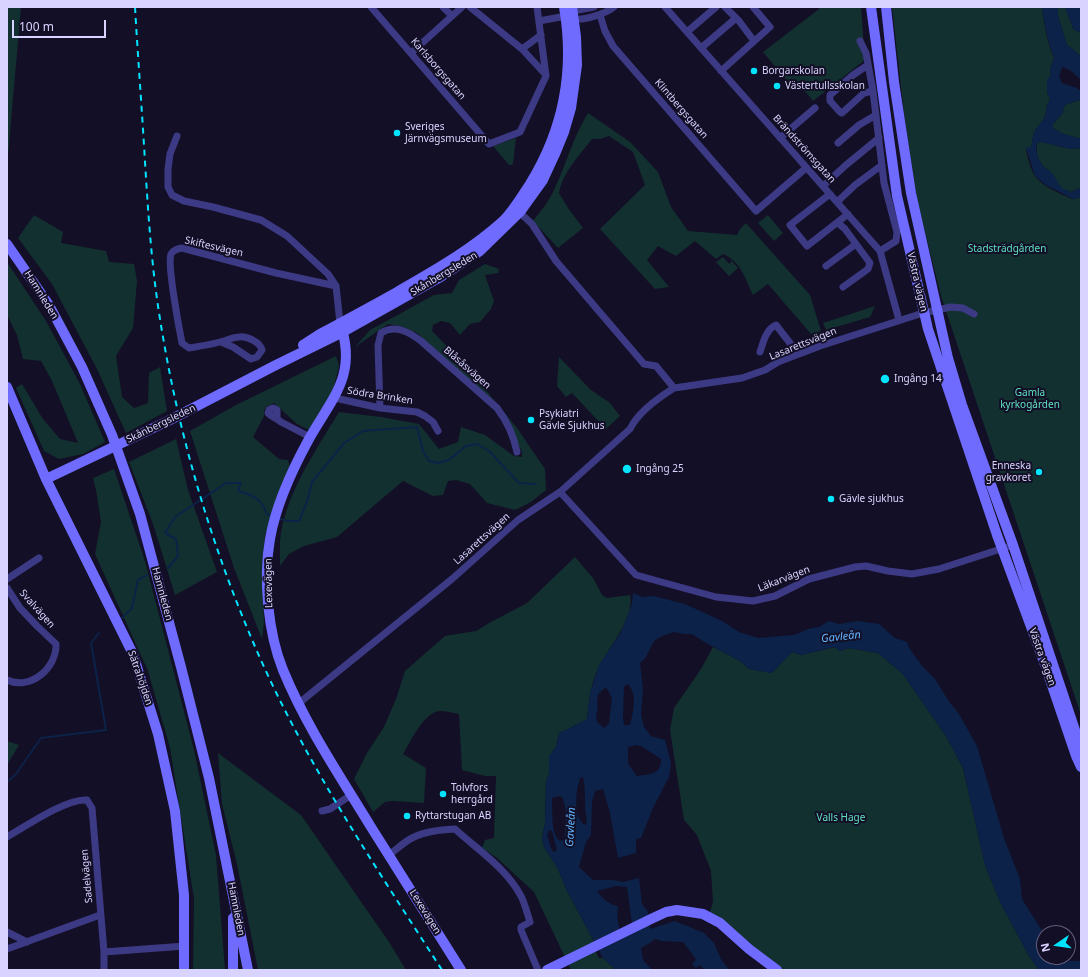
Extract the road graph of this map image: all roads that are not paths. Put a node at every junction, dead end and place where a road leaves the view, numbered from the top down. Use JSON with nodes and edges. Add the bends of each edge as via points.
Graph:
{"nodes":[{"id":1,"x":371,"y":7,"type":"edge"},
{"id":2,"x":443,"y":7,"type":"edge"},
{"id":3,"x":462,"y":7,"type":"edge"},
{"id":4,"x":470,"y":7,"type":"edge"},
{"id":5,"x":537,"y":7,"type":"edge"},
{"id":6,"x":594,"y":7,"type":"edge"},
{"id":7,"x":614,"y":7,"type":"edge"},
{"id":8,"x":665,"y":7,"type":"edge"},
{"id":9,"x":716,"y":7,"type":"edge"},
{"id":10,"x":725,"y":7,"type":"edge"},
{"id":11,"x":753,"y":7,"type":"edge"},
{"id":12,"x":871,"y":7,"type":"edge"},
{"id":13,"x":886,"y":7,"type":"edge"},
{"id":14,"x":570,"y":12,"type":"edge"},
{"id":15,"x":600,"y":15,"type":"junction"},
{"id":16,"x":452,"y":16,"type":"junction"},
{"id":17,"x":735,"y":19,"type":"junction"},
{"id":18,"x":539,"y":21,"type":"junction"},
{"id":19,"x":687,"y":32,"type":"junction"},
{"id":20,"x":541,"y":35,"type":"junction"},
{"id":21,"x":754,"y":41,"type":"junction"},
{"id":22,"x":860,"y":41,"type":"dead end"},
{"id":23,"x":701,"y":48,"type":"junction"},
{"id":24,"x":522,"y":49,"type":"junction"},
{"id":25,"x":411,"y":53,"type":"junction"},
{"id":26,"x":868,"y":65,"type":"junction"},
{"id":27,"x":721,"y":71,"type":"junction"},
{"id":28,"x":546,"y":76,"type":"junction"},
{"id":29,"x":872,"y":91,"type":"junction"},
{"id":30,"x":815,"y":108,"type":"dead end"},
{"id":31,"x":876,"y":115,"type":"junction"},
{"id":32,"x":177,"y":136,"type":"dead end"},
{"id":33,"x":780,"y":138,"type":"junction"},
{"id":34,"x":879,"y":138,"type":"junction"},
{"id":35,"x":838,"y":143,"type":"dead end"},
{"id":36,"x":882,"y":165,"type":"junction"},
{"id":37,"x":806,"y":168,"type":"junction"},
{"id":38,"x":823,"y":186,"type":"junction"},
{"id":39,"x":830,"y":194,"type":"junction"},
{"id":40,"x":837,"y":202,"type":"junction"},
{"id":41,"x":517,"y":210,"type":"junction"},
{"id":42,"x":848,"y":214,"type":"junction"},
{"id":43,"x":838,"y":223,"type":"junction"},
{"id":44,"x":7,"y":244,"type":"edge"},
{"id":45,"x":856,"y":244,"type":"junction"},
{"id":46,"x":880,"y":251,"type":"junction"},
{"id":47,"x":883,"y":260,"type":"junction"},
{"id":48,"x":870,"y":263,"type":"junction"},
{"id":49,"x":826,"y":266,"type":"dead end"},
{"id":50,"x":336,"y":286,"type":"junction"},
{"id":51,"x":843,"y":287,"type":"dead end"},
{"id":52,"x":937,"y":310,"type":"junction"},
{"id":53,"x":923,"y":313,"type":"junction"},
{"id":54,"x":974,"y":314,"type":"dead end"},
{"id":55,"x":899,"y":320,"type":"junction"},
{"id":56,"x":342,"y":328,"type":"junction"},
{"id":57,"x":221,"y":342,"type":"junction"},
{"id":58,"x":793,"y":347,"type":"dead end"},
{"id":59,"x":760,"y":352,"type":"dead end"},
{"id":60,"x":7,"y":387,"type":"edge"},
{"id":61,"x":674,"y":388,"type":"junction"},
{"id":62,"x":9,"y":397,"type":"edge"},
{"id":63,"x":334,"y":398,"type":"junction"},
{"id":64,"x":380,"y":408,"type":"junction"},
{"id":65,"x":277,"y":419,"type":"dead end"},
{"id":66,"x":438,"y":431,"type":"dead end"},
{"id":67,"x":310,"y":437,"type":"junction"},
{"id":68,"x":517,"y":452,"type":"dead end"},
{"id":69,"x":46,"y":479,"type":"junction"},
{"id":70,"x":560,"y":492,"type":"junction"},
{"id":71,"x":1012,"y":545,"type":"junction"},
{"id":72,"x":1002,"y":548,"type":"junction"},
{"id":73,"x":39,"y":558,"type":"dead end"},
{"id":74,"x":7,"y":579,"type":"edge"},
{"id":75,"x":7,"y":588,"type":"edge"},
{"id":76,"x":7,"y":680,"type":"edge"},
{"id":77,"x":300,"y":704,"type":"junction"},
{"id":78,"x":1081,"y":748,"type":"edge"},
{"id":79,"x":1081,"y":767,"type":"edge"},
{"id":80,"x":351,"y":795,"type":"junction"},
{"id":81,"x":322,"y":810,"type":"dead end"},
{"id":82,"x":7,"y":837,"type":"edge"},
{"id":83,"x":389,"y":855,"type":"junction"},
{"id":84,"x":233,"y":894,"type":"junction"},
{"id":85,"x":100,"y":915,"type":"junction"},
{"id":86,"x":7,"y":932,"type":"edge"},
{"id":87,"x":27,"y":942,"type":"junction"},
{"id":88,"x":185,"y":946,"type":"junction"},
{"id":89,"x":7,"y":949,"type":"edge"},
{"id":90,"x":104,"y":952,"type":"junction"},
{"id":91,"x":565,"y":966,"type":"edge"},
{"id":92,"x":104,"y":970,"type":"edge"},
{"id":93,"x":184,"y":970,"type":"edge"},
{"id":94,"x":233,"y":970,"type":"edge"},
{"id":95,"x":248,"y":970,"type":"edge"},
{"id":96,"x":461,"y":970,"type":"edge"},
{"id":97,"x":538,"y":970,"type":"edge"},
{"id":98,"x":547,"y":970,"type":"edge"},
{"id":99,"x":777,"y":970,"type":"edge"}],
"edges":[{"from":1,"to":25,"type":"street","name":"Karlsborgsgatan"},
{"from":2,"to":16,"type":"street"},
{"from":3,"to":16,"type":"street"},
{"from":4,"to":24,"type":"street"},
{"from":5,"to":18,"type":"street"},
{"from":6,"to":14,"type":"street"},
{"from":7,"to":15,"type":"street"},
{"from":8,"to":19,"type":"street","name":"Brändströmsgatan"},
{"from":9,"to":19,"type":"street"},
{"from":10,"to":17,"type":"street"},
{"from":11,"to":21,"type":"street","via":[[770,27]]},
{"from":12,"to":53,"type":"main road","name":"Västra vägen","via":[[897,196]]},
{"from":13,"to":52,"type":"main road","name":"Västra vägen","via":[[910,193]]},
{"from":14,"to":15,"type":"street"},
{"from":14,"to":18,"type":"street"},
{"from":14,"to":41,"type":"main road","name":"Skånbergsleden","via":[[577,49],[576,80],[568,120],[543,180]]},
{"from":15,"to":37,"type":"street","name":"Klintbergsgatan","via":[[613,46],[756,211]]},
{"from":16,"to":25,"type":"street"},
{"from":17,"to":21,"type":"street"},
{"from":17,"to":23,"type":"street"},
{"from":18,"to":20,"type":"street"},
{"from":19,"to":23,"type":"street","name":"Brändströmsgatan"},
{"from":20,"to":24,"type":"street"},
{"from":20,"to":28,"type":"street"},
{"from":21,"to":27,"type":"street"},
{"from":22,"to":26,"type":"street"},
{"from":23,"to":27,"type":"street","name":"Brändströmsgatan"},
{"from":24,"to":28,"type":"street"},
{"from":25,"to":28,"type":"street","name":"Karlsborgsgatan","via":[[489,144],[520,132]]},
{"from":26,"to":29,"type":"street"},
{"from":26,"to":29,"type":"street","via":[[830,95],[830,101],[842,113],[864,93]]},
{"from":27,"to":33,"type":"street","name":"Brändströmsgatan"},
{"from":29,"to":31,"type":"street"},
{"from":30,"to":33,"type":"street"},
{"from":31,"to":34,"type":"street"},
{"from":31,"to":35,"type":"street"},
{"from":32,"to":50,"type":"street","via":[[170,154],[168,169],[168,187],[172,195],[184,201],[261,220],[287,236],[328,274]]},
{"from":33,"to":37,"type":"street","name":"Brändströmsgatan"},
{"from":34,"to":36,"type":"street"},
{"from":34,"to":38,"type":"street"},
{"from":36,"to":40,"type":"street"},
{"from":36,"to":46,"type":"street","via":[[897,232],[896,241]]},
{"from":37,"to":38,"type":"street","name":"Brändströmsgatan"},
{"from":38,"to":39,"type":"street","name":"Brändströmsgatan"},
{"from":39,"to":40,"type":"street","name":"Brändströmsgatan"},
{"from":39,"to":43,"type":"street","via":[[790,225],[807,246]]},
{"from":40,"to":42,"type":"street","name":"Brändströmsgatan"},
{"from":41,"to":56,"type":"main road","name":"Skånbergsleden","via":[[508,226],[462,264]]},
{"from":41,"to":61,"type":"street","via":[[532,224],[556,261],[644,364],[656,366]]},
{"from":42,"to":43,"type":"street"},
{"from":42,"to":46,"type":"street","name":"Brändströmsgatan"},
{"from":43,"to":45,"type":"street"},
{"from":44,"to":84,"type":"main road","name":"Hamnleden","via":[[49,305],[82,367],[112,435],[140,514],[209,778]]},
{"from":45,"to":48,"type":"street"},
{"from":45,"to":49,"type":"street"},
{"from":46,"to":47,"type":"street","name":"Brändströmsgatan"},
{"from":47,"to":48,"type":"street"},
{"from":47,"to":55,"type":"street","name":"Brändströmsgatan"},
{"from":48,"to":51,"type":"street","via":[[868,269]]},
{"from":50,"to":56,"type":"street"},
{"from":50,"to":57,"type":"street","name":"Skiftesvägen","via":[[182,248],[177,249],[172,252],[170,259],[182,343],[189,348]]},
{"from":52,"to":53,"type":"street","name":"Lasarettsvägen"},
{"from":52,"to":54,"type":"street","name":"Lasarettsvägen","via":[[963,308]]},
{"from":52,"to":71,"type":"main road","name":"Västra vägen","via":[[962,405]]},
{"from":53,"to":55,"type":"street","name":"Lasarettsvägen"},
{"from":53,"to":72,"type":"main road","name":"Västra vägen"},
{"from":55,"to":61,"type":"street","name":"Lasarettsvägen","via":[[820,346],[742,378]]},
{"from":56,"to":63,"type":"main road","name":"Lexevägen","via":[[346,363]]},
{"from":56,"to":69,"type":"main road","name":"Skånbergsleden","via":[[320,334],[274,366],[195,408]]},
{"from":57,"to":57,"type":"street","via":[[240,336],[254,341],[262,350],[257,357],[251,359],[233,346]]},
{"from":58,"to":59,"type":"street","via":[[776,325],[764,339]]},
{"from":60,"to":62,"type":"main road","name":"Sätrahöjden"},
{"from":61,"to":70,"type":"street","name":"Lasarettsvägen","via":[[635,419],[630,429]]},
{"from":62,"to":69,"type":"main road","name":"Sätrahöjden"},
{"from":63,"to":64,"type":"street","name":"Södra Brinken"},
{"from":63,"to":67,"type":"main road","name":"Lexevägen"},
{"from":64,"to":66,"type":"street","name":"Södra Brinken","via":[[417,412],[432,422]]},
{"from":64,"to":68,"type":"street","name":"Blåsåsvägen","via":[[380,333],[399,329],[421,341],[497,408],[503,416]]},
{"from":65,"to":67,"type":"street"},
{"from":67,"to":77,"type":"main road","name":"Lexevägen","via":[[292,474],[273,526],[267,597],[274,643],[283,670]]},
{"from":69,"to":88,"type":"main road","name":"Sätrahöjden","via":[[133,654],[158,734],[175,811],[184,895]]},
{"from":70,"to":72,"type":"street","name":"Läkarvägen","via":[[636,575],[716,597],[753,601],[775,596],[809,580],[855,567],[866,566],[912,574],[940,569]]},
{"from":70,"to":77,"type":"street","name":"Lasarettsvägen","via":[[518,520],[452,579]]},
{"from":71,"to":72,"type":"street"},
{"from":71,"to":78,"type":"main road","name":"Västra vägen"},
{"from":72,"to":79,"type":"main road","name":"Västra vägen"},
{"from":73,"to":74,"type":"street"},
{"from":75,"to":76,"type":"street","name":"Svalvägen","via":[[24,612],[56,644],[56,653],[45,671],[37,678],[19,684]]},
{"from":77,"to":80,"type":"main road","name":"Lexevägen","via":[[319,742]]},
{"from":80,"to":81,"type":"street","via":[[330,809]]},
{"from":80,"to":83,"type":"main road","name":"Lexevägen"},
{"from":82,"to":85,"type":"street","name":"Sadelvägen","via":[[59,808],[87,800],[92,808]]},
{"from":83,"to":96,"type":"main road","name":"Lexevägen"},
{"from":83,"to":97,"type":"street","via":[[411,838],[423,833],[455,830],[495,864],[521,896],[530,922],[521,927]]},
{"from":84,"to":94,"type":"main road"},
{"from":84,"to":95,"type":"main road","name":"Hamnleden"},
{"from":85,"to":87,"type":"street"},
{"from":85,"to":90,"type":"street","name":"Sadelvägen"},
{"from":86,"to":87,"type":"street"},
{"from":87,"to":89,"type":"street"},
{"from":88,"to":90,"type":"street"},
{"from":88,"to":93,"type":"main road","name":"Sätrahöjden"},
{"from":90,"to":92,"type":"street","name":"Sadelvägen"},
{"from":91,"to":98,"type":"main road"},
{"from":91,"to":99,"type":"main road","via":[[651,919],[678,910],[703,914],[720,923]]}]}
